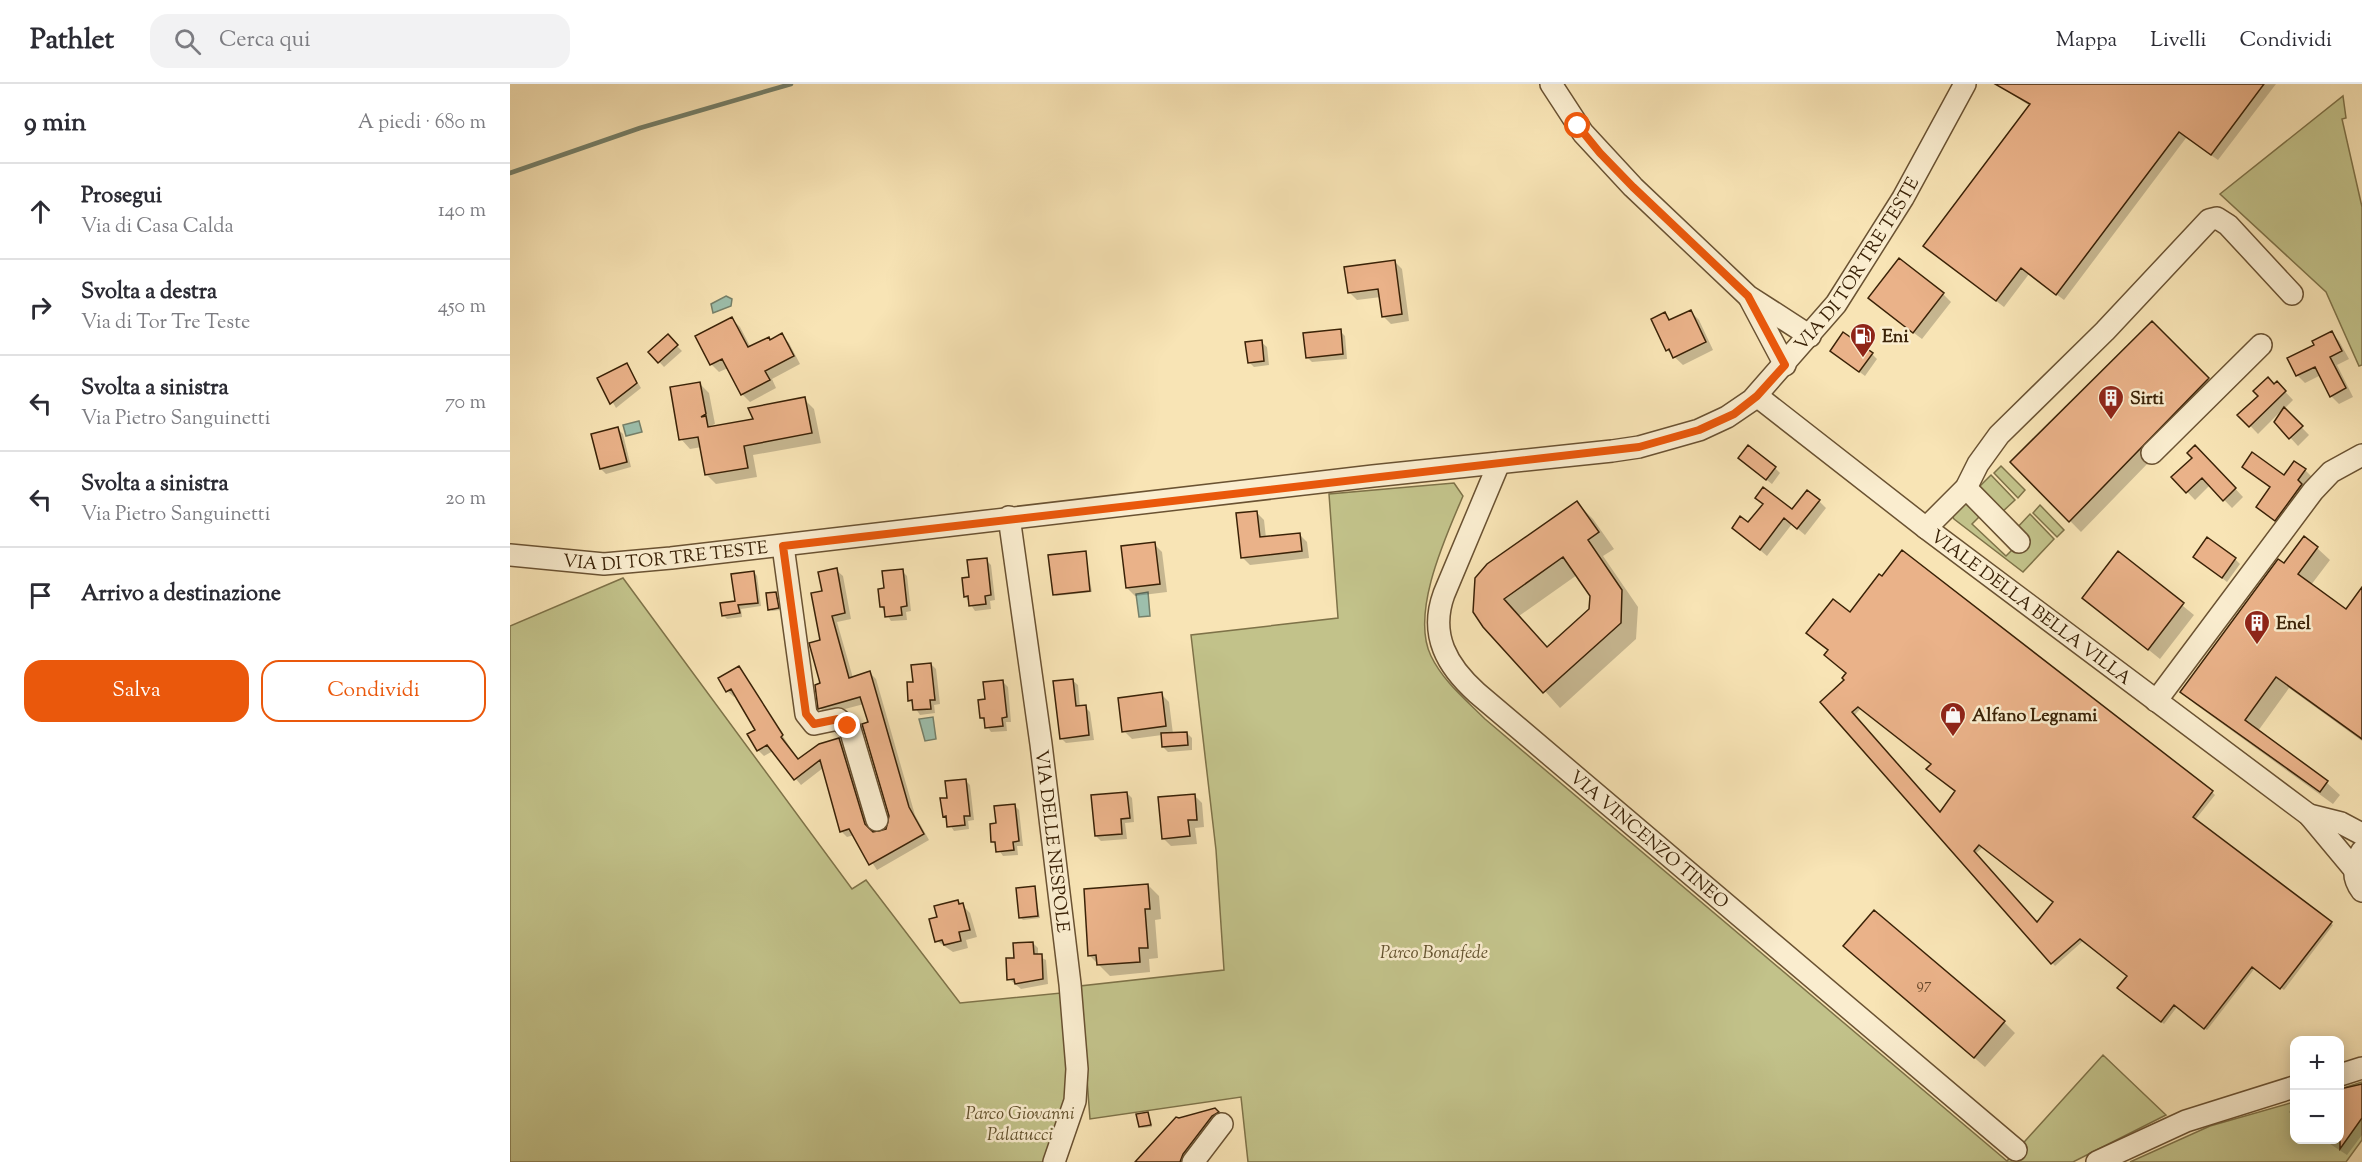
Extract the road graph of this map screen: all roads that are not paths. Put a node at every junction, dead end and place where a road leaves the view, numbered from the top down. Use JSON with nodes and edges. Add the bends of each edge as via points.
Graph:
{"nodes":[{"id":1,"x":1551,"y":84,"type":"edge"},
{"id":2,"x":1965,"y":84,"type":"edge"},
{"id":3,"x":2292,"y":294,"type":"dead end"},
{"id":4,"x":1748,"y":296,"type":"junction"},
{"id":5,"x":1810,"y":336,"type":"junction"},
{"id":6,"x":2261,"y":345,"type":"dead end"},
{"id":7,"x":1785,"y":365,"type":"junction"},
{"id":8,"x":1757,"y":396,"type":"junction"},
{"id":9,"x":2152,"y":453,"type":"dead end"},
{"id":10,"x":2362,"y":455,"type":"edge"},
{"id":11,"x":1499,"y":463,"type":"junction"},
{"id":12,"x":1966,"y":488,"type":"junction"},
{"id":13,"x":1009,"y":517,"type":"junction"},
{"id":14,"x":1926,"y":528,"type":"junction"},
{"id":15,"x":2019,"y":542,"type":"dead end"},
{"id":16,"x":783,"y":546,"type":"junction"},
{"id":17,"x":510,"y":555,"type":"edge"},
{"id":18,"x":2156,"y":701,"type":"junction"},
{"id":19,"x":2309,"y":815,"type":"junction"},
{"id":20,"x":877,"y":820,"type":"dead end"},
{"id":21,"x":2362,"y":834,"type":"edge"},
{"id":22,"x":2358,"y":860,"type":"edge"},
{"id":23,"x":2362,"y":891,"type":"edge"},
{"id":24,"x":2362,"y":1068,"type":"edge"},
{"id":25,"x":2344,"y":1074,"type":"edge"},
{"id":26,"x":2290,"y":1089,"type":"edge"},
{"id":27,"x":1222,"y":1124,"type":"dead end"},
{"id":28,"x":2016,"y":1150,"type":"dead end"},
{"id":29,"x":1054,"y":1162,"type":"edge"},
{"id":30,"x":1193,"y":1162,"type":"edge"},
{"id":31,"x":2097,"y":1162,"type":"edge"}],
"edges":[{"from":1,"to":4,"type":"street","via":[[1600,153]]},
{"from":2,"to":5,"type":"street","name":"VIA DI TOR TRE TESTE","via":[[1859,271]]},
{"from":3,"to":12,"type":"street","via":[[2225,222],[2209,220],[1999,435]]},
{"from":4,"to":5,"type":"street"},
{"from":4,"to":7,"type":"street"},
{"from":5,"to":7,"type":"street","name":"VIA DI TOR TRE TESTE"},
{"from":6,"to":9,"type":"street"},
{"from":7,"to":8,"type":"street","name":"VIA DI TOR TRE TESTE"},
{"from":8,"to":11,"type":"street","name":"VIA DI TOR TRE TESTE","via":[[1719,421],[1662,441]]},
{"from":8,"to":14,"type":"street","name":"VIALE DELLA BELLA VILLA"},
{"from":10,"to":18,"type":"street","via":[[2331,472],[2313,491]]},
{"from":11,"to":13,"type":"street","name":"VIA DI TOR TRE TESTE"},
{"from":11,"to":28,"type":"street","name":"VIA VINCENZO TINEO","via":[[1438,614],[1442,646],[1452,668]]},
{"from":12,"to":14,"type":"street"},
{"from":12,"to":15,"type":"street"},
{"from":13,"to":16,"type":"street","name":"VIA DI TOR TRE TESTE"},
{"from":13,"to":29,"type":"street","name":"VIA DELLE NESPOLE","via":[[1032,672],[1077,1069],[1075,1101]]},
{"from":14,"to":18,"type":"street","name":"VIALE DELLA BELLA VILLA"},
{"from":16,"to":17,"type":"street","name":"VIA DI TOR TRE TESTE","via":[[615,563]]},
{"from":16,"to":20,"type":"street","via":[[806,714],[814,724],[838,719],[850,729]]},
{"from":18,"to":19,"type":"street","name":"VIALE DELLA BELLA VILLA"},
{"from":19,"to":21,"type":"street","name":"VIALE DELLA BELLA VILLA","via":[[2341,823]]},
{"from":19,"to":22,"type":"street","name":"VIALE DELLA BELLA VILLA"},
{"from":22,"to":23,"type":"street","name":"VIALE DELLA BELLA VILLA","via":[[2355,879]]},
{"from":24,"to":25,"type":"street"},
{"from":26,"to":31,"type":"street","via":[[2186,1121]]},
{"from":27,"to":30,"type":"street"}]}
